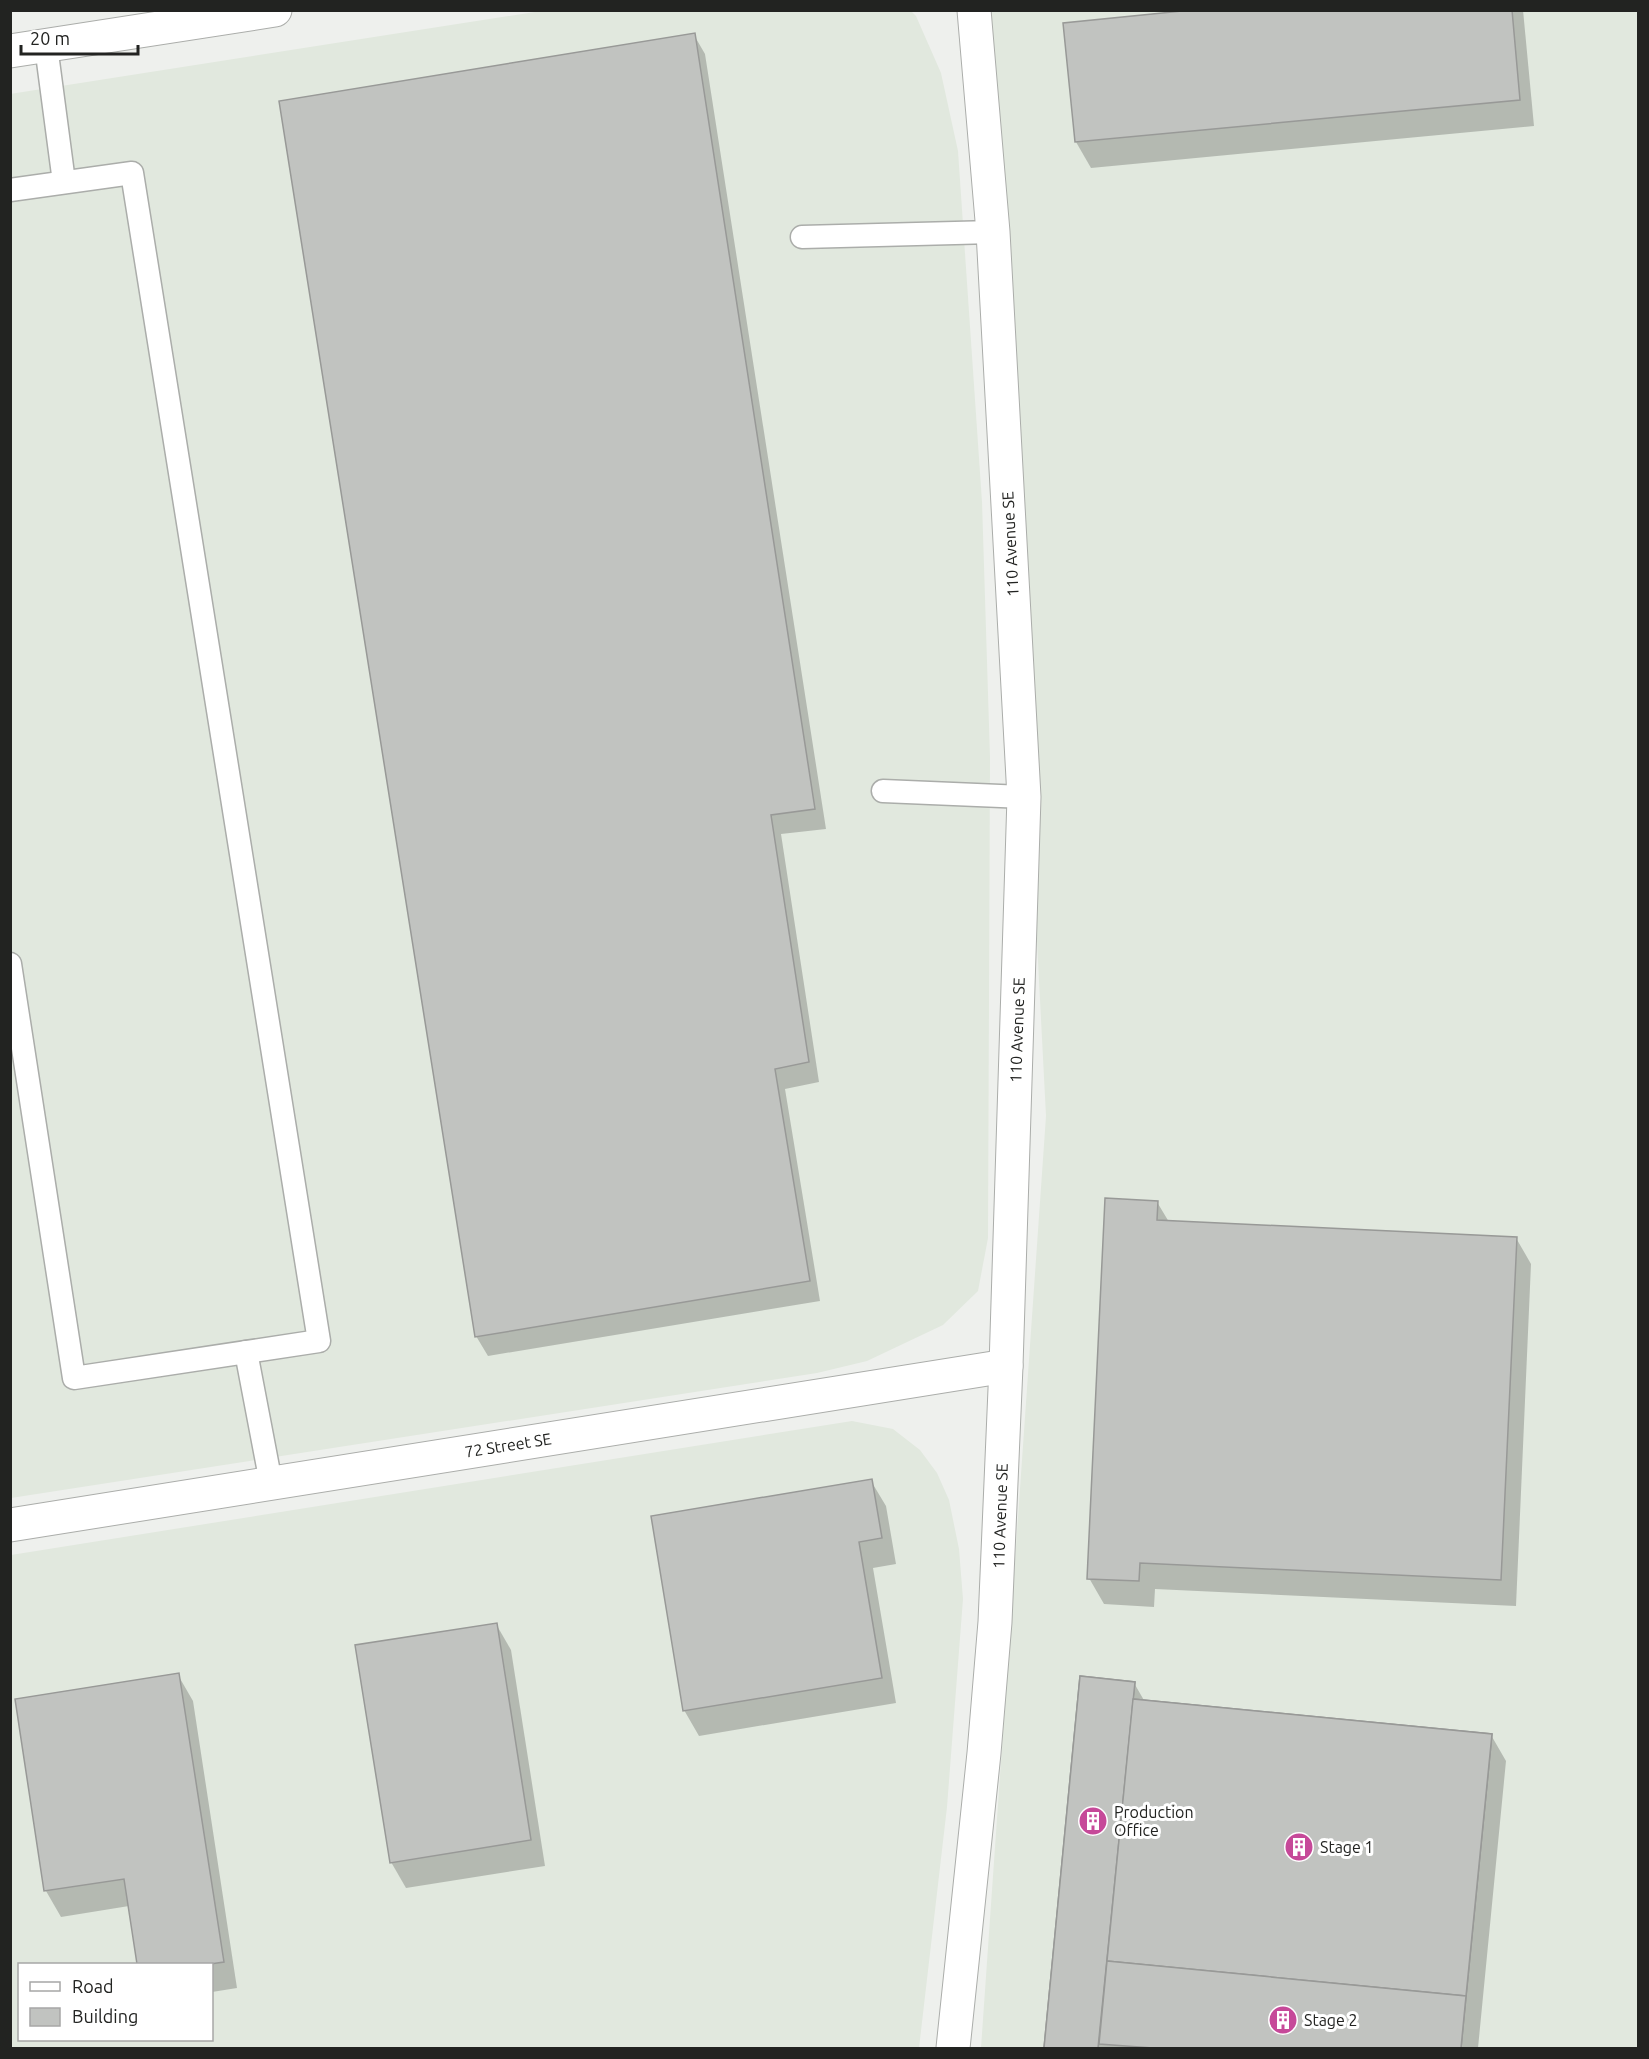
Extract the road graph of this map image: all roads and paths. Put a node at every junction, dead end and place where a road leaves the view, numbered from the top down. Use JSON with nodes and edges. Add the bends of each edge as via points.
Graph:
{"nodes":[{"id":1,"x":275,"y":10,"type":"edge"},
{"id":2,"x":974,"y":10,"type":"edge"},
{"id":3,"x":46,"y":46,"type":"junction"},
{"id":4,"x":10,"y":51,"type":"edge"},
{"id":5,"x":64,"y":182,"type":"junction"},
{"id":6,"x":10,"y":190,"type":"edge"},
{"id":7,"x":993,"y":232,"type":"junction"},
{"id":8,"x":801,"y":237,"type":"dead end"},
{"id":9,"x":883,"y":791,"type":"dead end"},
{"id":10,"x":1024,"y":797,"type":"junction"},
{"id":11,"x":10,"y":964,"type":"edge"},
{"id":12,"x":246,"y":1352,"type":"junction"},
{"id":13,"x":1006,"y":1366,"type":"junction"},
{"id":14,"x":271,"y":1483,"type":"junction"},
{"id":15,"x":10,"y":1525,"type":"edge"},
{"id":16,"x":953,"y":2049,"type":"edge"}],
"edges":[{"from":1,"to":3,"type":"street"},
{"from":2,"to":7,"type":"street","name":"110 Avenue SE"},
{"from":3,"to":4,"type":"street"},
{"from":3,"to":5,"type":"lane"},
{"from":5,"to":6,"type":"lane"},
{"from":5,"to":12,"type":"lane","via":[[132,173],[320,1341]]},
{"from":7,"to":8,"type":"lane"},
{"from":7,"to":10,"type":"street","name":"110 Avenue SE"},
{"from":9,"to":10,"type":"lane"},
{"from":10,"to":13,"type":"street","name":"110 Avenue SE"},
{"from":11,"to":12,"type":"lane","via":[[74,1378]]},
{"from":12,"to":14,"type":"lane"},
{"from":13,"to":14,"type":"street","name":"72 Street SE"},
{"from":13,"to":16,"type":"street","name":"110 Avenue SE","via":[[994,1634]]},
{"from":14,"to":15,"type":"street","name":"72 Street SE"}]}
